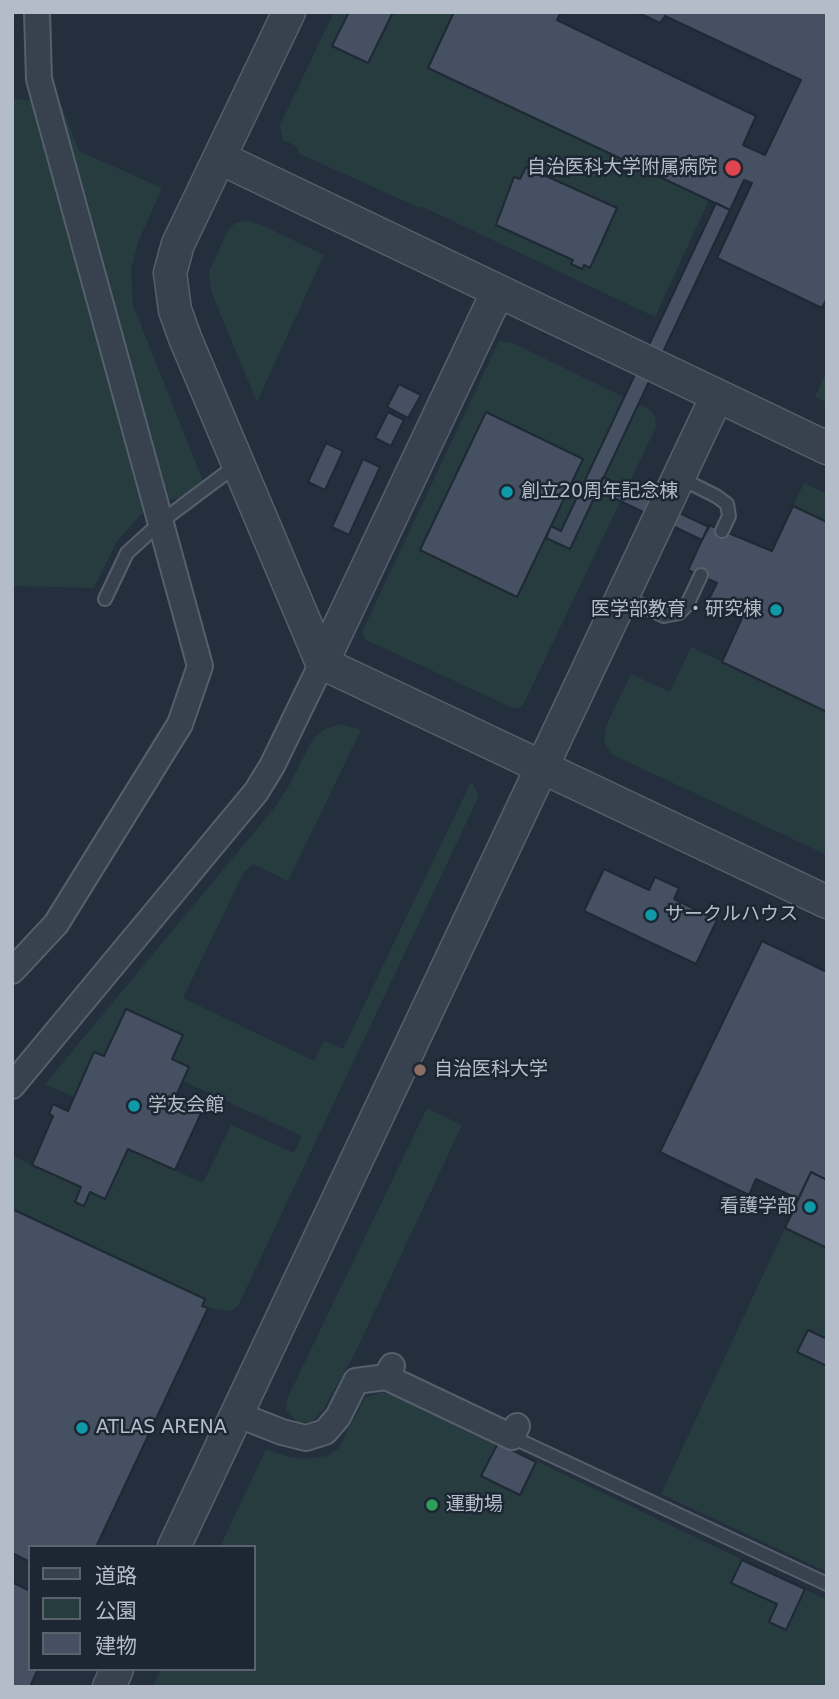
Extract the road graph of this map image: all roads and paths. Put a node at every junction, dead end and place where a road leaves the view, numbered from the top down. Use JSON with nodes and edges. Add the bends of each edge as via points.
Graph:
{"nodes":[{"id":1,"x":37,"y":12,"type":"edge"},
{"id":2,"x":289,"y":12,"type":"edge"},
{"id":3,"x":220,"y":158,"type":"junction"},
{"id":4,"x":498,"y":291,"type":"junction"},
{"id":5,"x":717,"y":396,"type":"junction"},
{"id":6,"x":827,"y":448,"type":"edge"},
{"id":7,"x":238,"y":464,"type":"junction"},
{"id":8,"x":678,"y":477,"type":"junction"},
{"id":9,"x":162,"y":520,"type":"junction"},
{"id":10,"x":722,"y":531,"type":"dead end"},
{"id":11,"x":701,"y":576,"type":"dead end"},
{"id":12,"x":622,"y":596,"type":"junction"},
{"id":13,"x":105,"y":599,"type":"dead end"},
{"id":14,"x":322,"y":663,"type":"junction"},
{"id":15,"x":541,"y":768,"type":"junction"},
{"id":16,"x":827,"y":902,"type":"edge"},
{"id":17,"x":12,"y":971,"type":"edge"},
{"id":18,"x":12,"y":1086,"type":"edge"},
{"id":19,"x":236,"y":1414,"type":"junction"},
{"id":20,"x":515,"y":1431,"type":"joint"},
{"id":21,"x":175,"y":1545,"type":"edge"},
{"id":22,"x":827,"y":1584,"type":"edge"},
{"id":23,"x":116,"y":1671,"type":"edge"},
{"id":24,"x":109,"y":1687,"type":"edge"}],
"edges":[{"from":1,"to":9,"type":"street","via":[[39,79]]},
{"from":2,"to":3,"type":"street"},
{"from":3,"to":4,"type":"street"},
{"from":3,"to":7,"type":"street","via":[[178,244],[170,273],[178,319]]},
{"from":4,"to":5,"type":"street"},
{"from":4,"to":14,"type":"street"},
{"from":5,"to":6,"type":"street"},
{"from":5,"to":8,"type":"street"},
{"from":7,"to":9,"type":"lane"},
{"from":7,"to":14,"type":"street"},
{"from":8,"to":10,"type":"lane","via":[[726,504],[729,516]]},
{"from":8,"to":12,"type":"street"},
{"from":9,"to":13,"type":"lane","via":[[127,552]]},
{"from":9,"to":17,"type":"street","via":[[200,666],[173,736],[56,924]]},
{"from":11,"to":12,"type":"lane","via":[[679,613],[664,616]]},
{"from":12,"to":15,"type":"street"},
{"from":14,"to":15,"type":"street"},
{"from":14,"to":18,"type":"street","via":[[256,792]]},
{"from":15,"to":16,"type":"street"},
{"from":15,"to":19,"type":"street"},
{"from":19,"to":20,"type":"street","via":[[306,1438],[325,1432],[356,1381],[389,1372]]},
{"from":19,"to":21,"type":"street"},
{"from":20,"to":22,"type":"lane"},
{"from":23,"to":24,"type":"street"}]}
